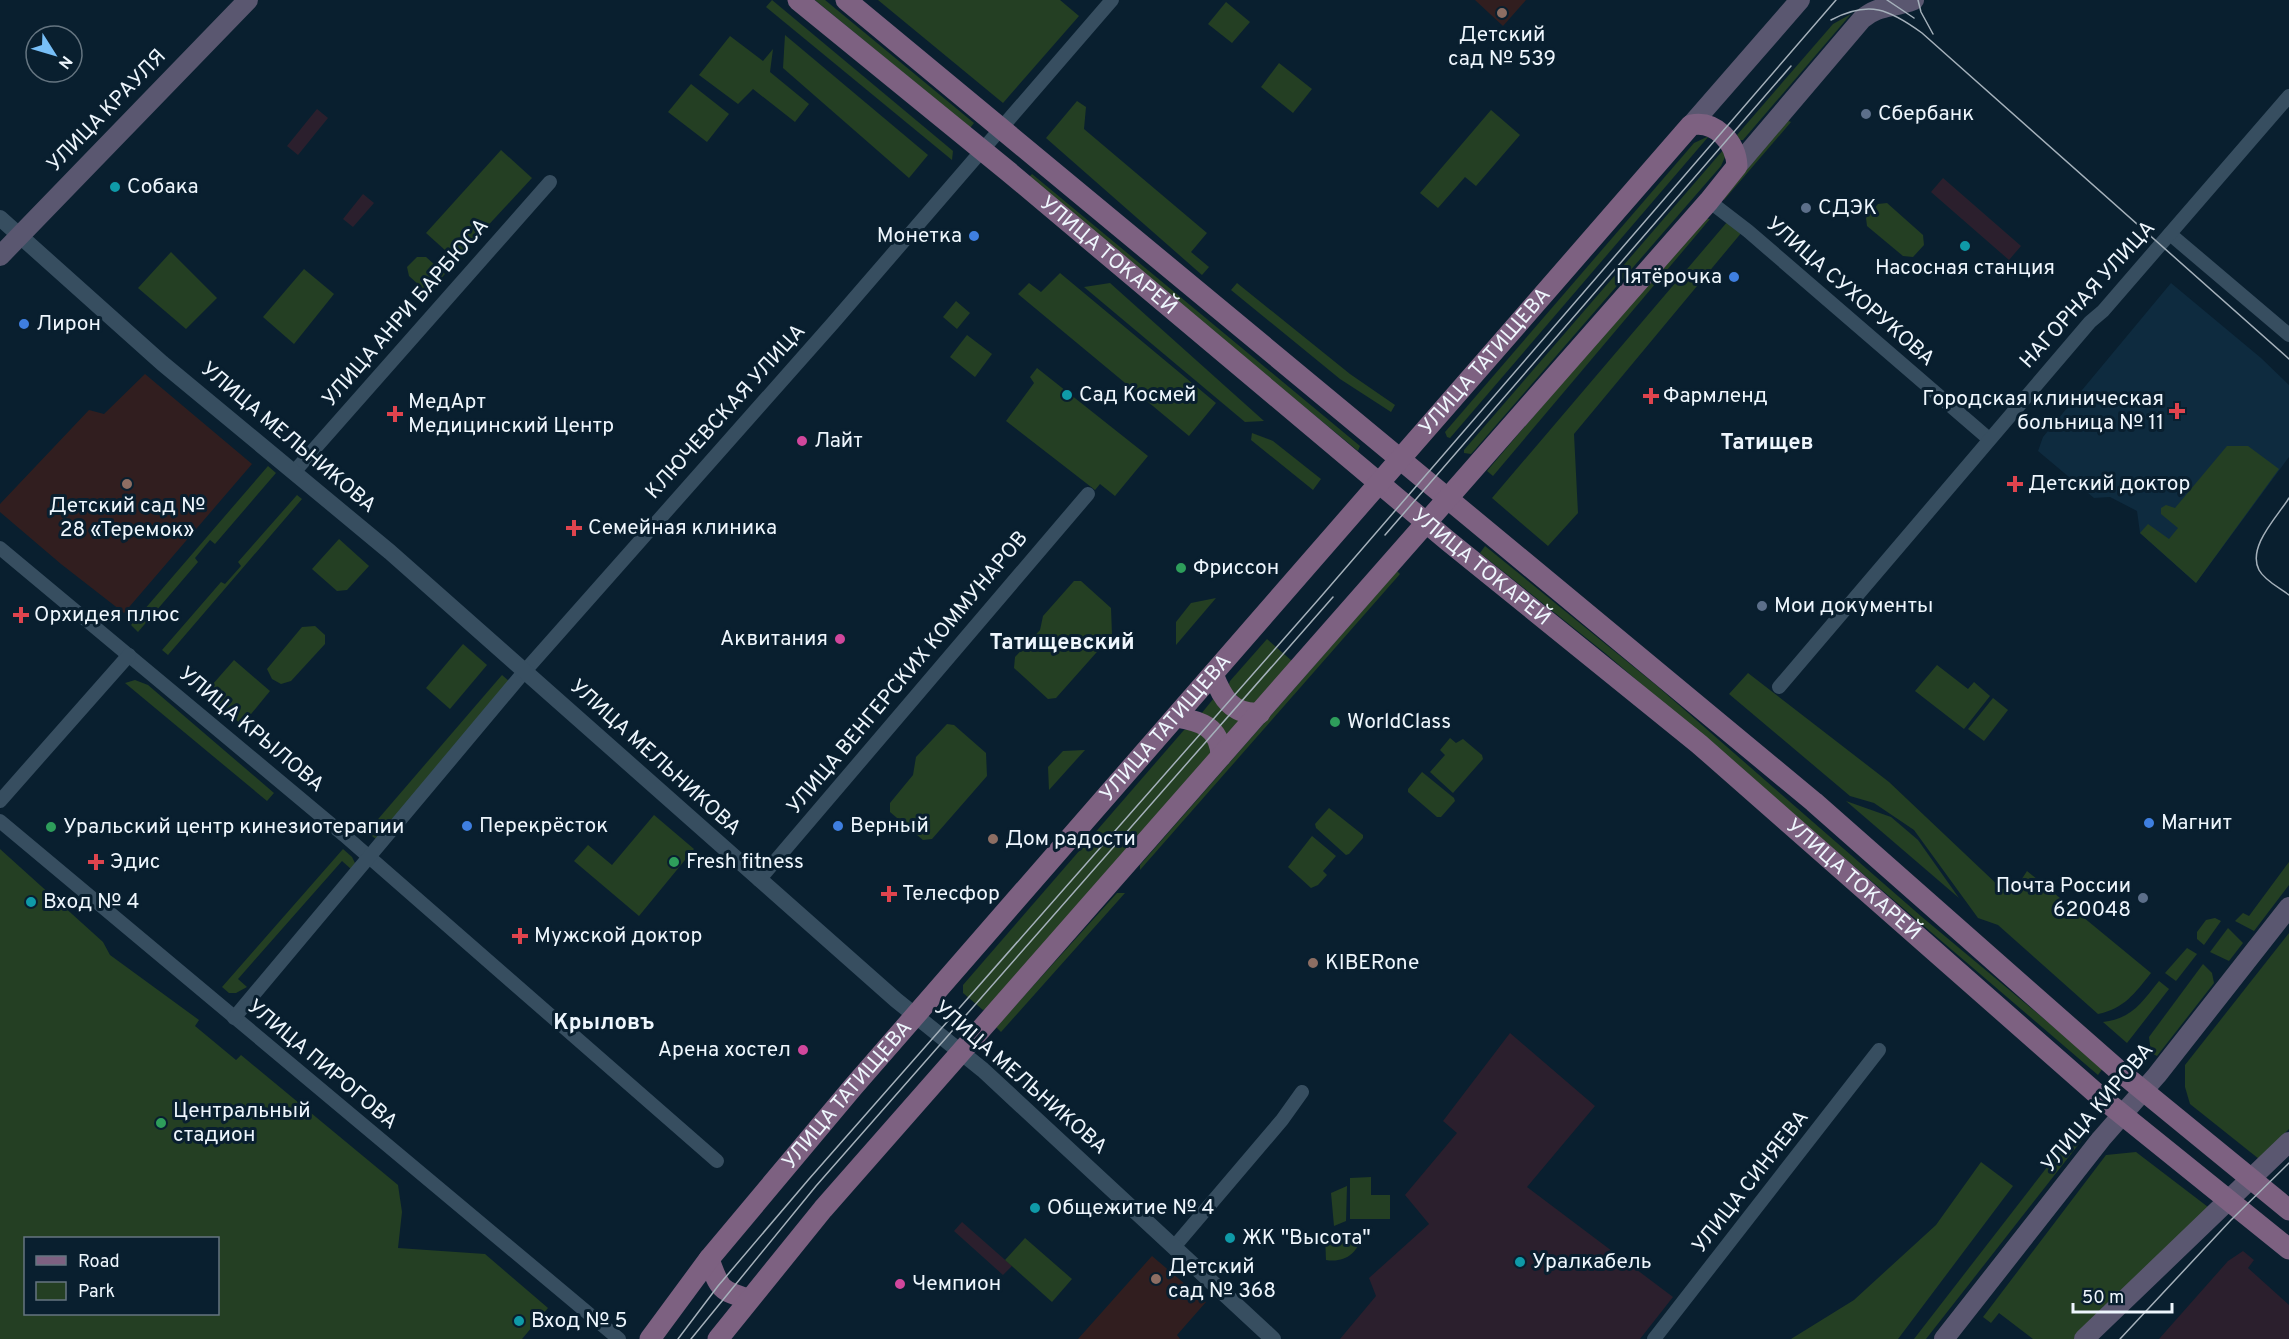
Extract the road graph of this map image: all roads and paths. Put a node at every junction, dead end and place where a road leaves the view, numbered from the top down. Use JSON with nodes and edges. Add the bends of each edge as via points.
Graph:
{"nodes":[{"id":1,"x":248,"y":0,"type":"edge"},
{"id":2,"x":798,"y":0,"type":"edge"},
{"id":3,"x":846,"y":0,"type":"edge"},
{"id":4,"x":1112,"y":0,"type":"edge"},
{"id":5,"x":1800,"y":0,"type":"edge"},
{"id":6,"x":1914,"y":0,"type":"edge"},
{"id":7,"x":1886,"y":4,"type":"edge"},
{"id":8,"x":2289,"y":96,"type":"edge"},
{"id":9,"x":1691,"y":125,"type":"junction"},
{"id":10,"x":1002,"y":128,"type":"junction"},
{"id":11,"x":982,"y":150,"type":"junction"},
{"id":12,"x":1737,"y":166,"type":"junction"},
{"id":13,"x":550,"y":182,"type":"dead end"},
{"id":14,"x":1708,"y":201,"type":"junction"},
{"id":15,"x":0,"y":218,"type":"edge"},
{"id":16,"x":2170,"y":234,"type":"junction"},
{"id":17,"x":19,"y":235,"type":"junction"},
{"id":18,"x":0,"y":256,"type":"edge"},
{"id":19,"x":2289,"y":335,"type":"edge"},
{"id":20,"x":1989,"y":439,"type":"junction"},
{"id":21,"x":1400,"y":459,"type":"junction"},
{"id":22,"x":294,"y":472,"type":"junction"},
{"id":23,"x":1379,"y":483,"type":"junction"},
{"id":24,"x":1088,"y":494,"type":"dead end"},
{"id":25,"x":1448,"y":498,"type":"junction"},
{"id":26,"x":1426,"y":522,"type":"junction"},
{"id":27,"x":0,"y":548,"type":"edge"},
{"id":28,"x":129,"y":655,"type":"junction"},
{"id":29,"x":524,"y":672,"type":"junction"},
{"id":30,"x":1213,"y":674,"type":"junction"},
{"id":31,"x":1779,"y":687,"type":"dead end"},
{"id":32,"x":1260,"y":713,"type":"junction"},
{"id":33,"x":1176,"y":717,"type":"junction"},
{"id":34,"x":1221,"y":756,"type":"junction"},
{"id":35,"x":0,"y":801,"type":"edge"},
{"id":36,"x":0,"y":821,"type":"edge"},
{"id":37,"x":370,"y":859,"type":"junction"},
{"id":38,"x":759,"y":880,"type":"junction"},
{"id":39,"x":2289,"y":907,"type":"edge"},
{"id":40,"x":915,"y":1016,"type":"junction"},
{"id":41,"x":234,"y":1018,"type":"junction"},
{"id":42,"x":1879,"y":1050,"type":"dead end"},
{"id":43,"x":960,"y":1054,"type":"junction"},
{"id":44,"x":2143,"y":1091,"type":"junction"},
{"id":45,"x":1302,"y":1092,"type":"dead end"},
{"id":46,"x":2122,"y":1115,"type":"junction"},
{"id":47,"x":2289,"y":1142,"type":"edge"},
{"id":48,"x":717,"y":1161,"type":"dead end"},
{"id":49,"x":2289,"y":1210,"type":"edge"},
{"id":50,"x":1174,"y":1247,"type":"junction"},
{"id":51,"x":2289,"y":1249,"type":"edge"},
{"id":52,"x":710,"y":1259,"type":"junction"},
{"id":53,"x":749,"y":1299,"type":"junction"},
{"id":54,"x":619,"y":1339,"type":"edge"},
{"id":55,"x":651,"y":1339,"type":"edge"},
{"id":56,"x":718,"y":1339,"type":"edge"},
{"id":57,"x":1273,"y":1339,"type":"edge"},
{"id":58,"x":1654,"y":1339,"type":"edge"},
{"id":59,"x":1944,"y":1339,"type":"edge"},
{"id":60,"x":2084,"y":1339,"type":"edge"}],
"edges":[{"from":1,"to":17,"type":"main road","name":"УЛИЦА КРАУЛЯ"},
{"from":2,"to":11,"type":"main road","name":"УЛИЦА ТОКАРЕЙ"},
{"from":3,"to":10,"type":"main road","name":"УЛИЦА ТОКАРЕЙ"},
{"from":4,"to":10,"type":"street","name":"КЛЮЧЕВСКАЯ УЛИЦА"},
{"from":5,"to":9,"type":"main road","name":"УЛИЦА ТАТИЩЕВА"},
{"from":6,"to":7,"type":"main road","via":[[1899,6]]},
{"from":7,"to":12,"type":"main road","via":[[1862,19]]},
{"from":8,"to":16,"type":"street","name":"НАГОРНАЯ УЛИЦА"},
{"from":9,"to":12,"type":"main road","via":[[1701,123],[1721,133],[1736,154]]},
{"from":9,"to":21,"type":"main road","name":"УЛИЦА ТАТИЩЕВА"},
{"from":10,"to":11,"type":"street","name":"КЛЮЧЕВСКАЯ УЛИЦА"},
{"from":10,"to":21,"type":"main road","name":"УЛИЦА ТОКАРЕЙ"},
{"from":11,"to":23,"type":"main road","name":"УЛИЦА ТОКАРЕЙ"},
{"from":11,"to":29,"type":"street","name":"КЛЮЧЕВСКАЯ УЛИЦА"},
{"from":12,"to":14,"type":"main road"},
{"from":13,"to":22,"type":"street","name":"УЛИЦА АНРИ БАРБЮСА"},
{"from":14,"to":20,"type":"street","name":"УЛИЦА СУХОРУКОВА"},
{"from":14,"to":25,"type":"main road"},
{"from":15,"to":17,"type":"street","name":"УЛИЦА МЕЛЬНИКОВА"},
{"from":16,"to":19,"type":"street"},
{"from":16,"to":20,"type":"street","name":"НАГОРНАЯ УЛИЦА"},
{"from":17,"to":18,"type":"main road","name":"УЛИЦА КРАУЛЯ"},
{"from":17,"to":22,"type":"street","name":"УЛИЦА МЕЛЬНИКОВА","via":[[162,363]]},
{"from":20,"to":31,"type":"street","name":"НАГОРНАЯ УЛИЦА"},
{"from":21,"to":23,"type":"main road","name":"УЛИЦА ТАТИЩЕВА"},
{"from":21,"to":25,"type":"main road","name":"УЛИЦА ТОКАРЕЙ"},
{"from":22,"to":29,"type":"street","name":"УЛИЦА МЕЛЬНИКОВА"},
{"from":23,"to":26,"type":"main road","name":"УЛИЦА ТОКАРЕЙ"},
{"from":23,"to":30,"type":"main road","name":"УЛИЦА ТАТИЩЕВА"},
{"from":24,"to":38,"type":"street","name":"УЛИЦА ВЕНГЕРСКИХ КОММУНАРОВ"},
{"from":25,"to":26,"type":"main road"},
{"from":25,"to":44,"type":"main road","name":"УЛИЦА ТОКАРЕЙ","via":[[1814,802]]},
{"from":26,"to":32,"type":"main road"},
{"from":26,"to":46,"type":"main road","name":"УЛИЦА ТОКАРЕЙ","via":[[1698,744]]},
{"from":27,"to":28,"type":"street","name":"УЛИЦА КРЫЛОВА"},
{"from":28,"to":35,"type":"street"},
{"from":28,"to":37,"type":"street","name":"УЛИЦА КРЫЛОВА"},
{"from":29,"to":37,"type":"street","name":"КЛЮЧЕВСКАЯ УЛИЦА"},
{"from":29,"to":38,"type":"street","name":"УЛИЦА МЕЛЬНИКОВА"},
{"from":30,"to":32,"type":"main road","via":[[1219,691],[1234,709],[1246,714]]},
{"from":30,"to":33,"type":"main road","name":"УЛИЦА ТАТИЩЕВА"},
{"from":32,"to":34,"type":"main road"},
{"from":33,"to":34,"type":"main road","via":[[1206,726],[1221,743]]},
{"from":33,"to":40,"type":"main road","name":"УЛИЦА ТАТИЩЕВА"},
{"from":34,"to":43,"type":"main road"},
{"from":36,"to":41,"type":"street","name":"УЛИЦА ПИРОГОВА"},
{"from":37,"to":41,"type":"street","name":"КЛЮЧЕВСКАЯ УЛИЦА"},
{"from":37,"to":48,"type":"street","name":"УЛИЦА КРЫЛОВА"},
{"from":38,"to":40,"type":"street","name":"УЛИЦА МЕЛЬНИКОВА"},
{"from":39,"to":44,"type":"main road","name":"УЛИЦА КИРОВА"},
{"from":40,"to":43,"type":"street","name":"УЛИЦА МЕЛЬНИКОВА"},
{"from":40,"to":52,"type":"main road","name":"УЛИЦА ТАТИЩЕВА"},
{"from":41,"to":54,"type":"street","name":"УЛИЦА ПИРОГОВА"},
{"from":42,"to":58,"type":"street","name":"УЛИЦА СИНЯЕВА"},
{"from":43,"to":50,"type":"street","name":"УЛИЦА МЕЛЬНИКОВА","via":[[983,1070]]},
{"from":43,"to":53,"type":"main road"},
{"from":44,"to":46,"type":"main road","name":"УЛИЦА КИРОВА"},
{"from":44,"to":49,"type":"main road","name":"УЛИЦА ТОКАРЕЙ"},
{"from":45,"to":50,"type":"street"},
{"from":46,"to":51,"type":"main road","name":"УЛИЦА ТОКАРЕЙ"},
{"from":46,"to":59,"type":"main road","name":"УЛИЦА КИРОВА"},
{"from":47,"to":60,"type":"main road"},
{"from":50,"to":57,"type":"street","name":"УЛИЦА МЕЛЬНИКОВА"},
{"from":52,"to":53,"type":"main road","via":[[718,1286]]},
{"from":52,"to":55,"type":"main road","name":"УЛИЦА ТАТИЩЕВА"},
{"from":53,"to":56,"type":"main road"}]}
